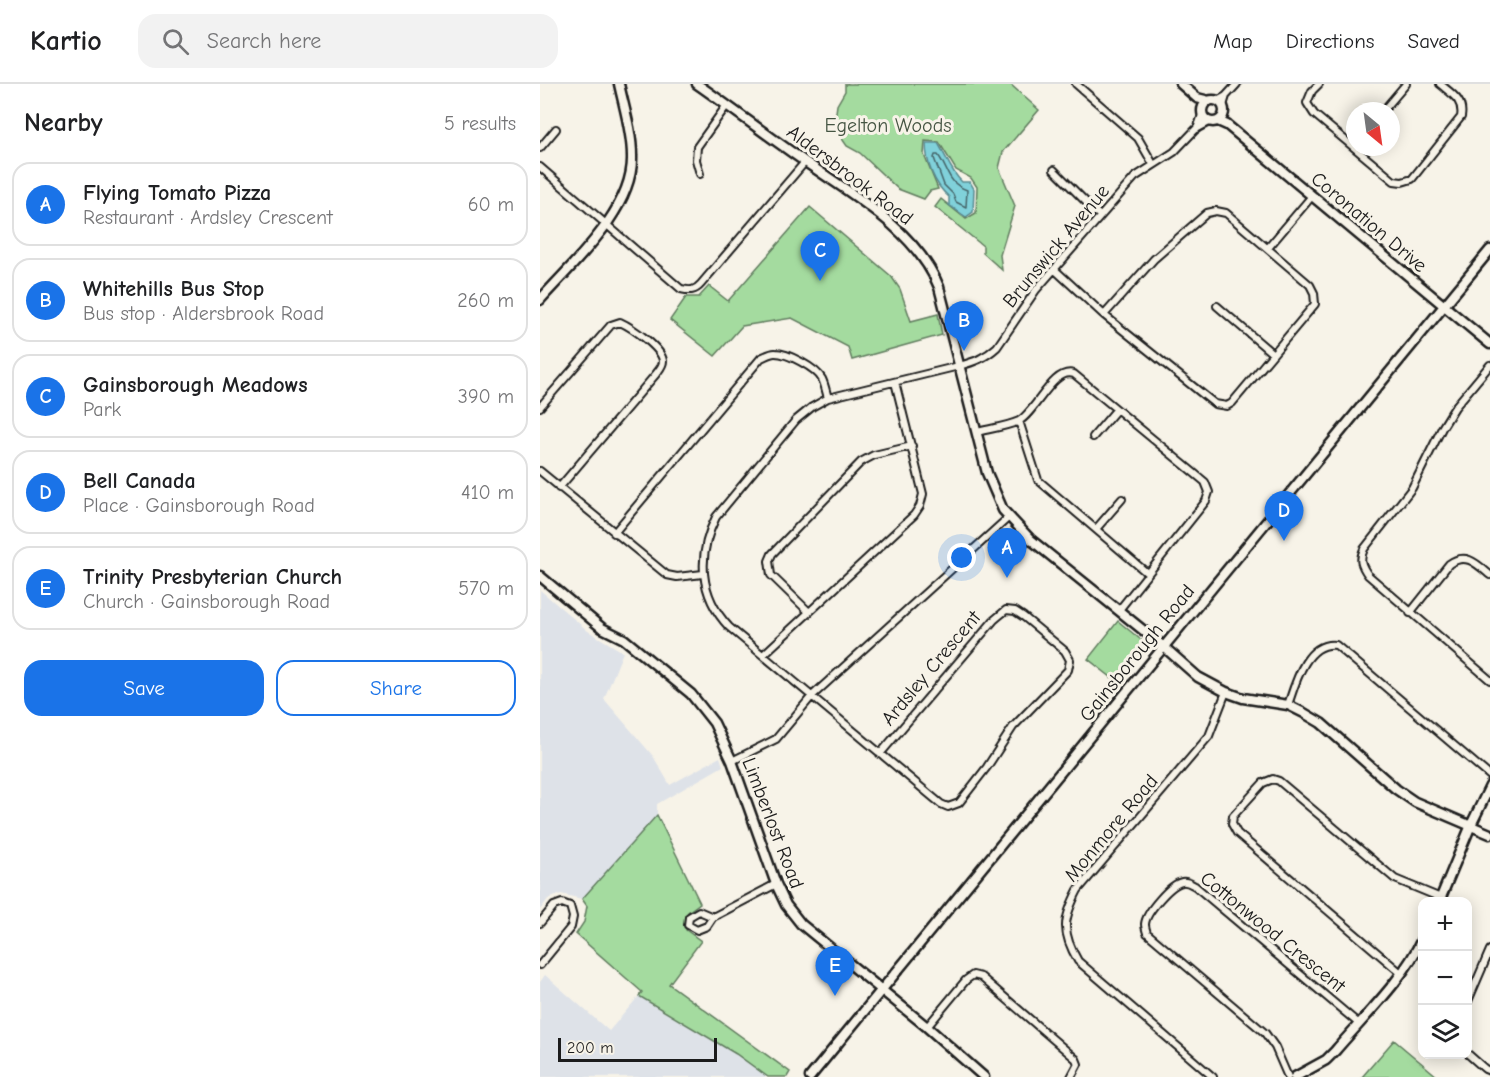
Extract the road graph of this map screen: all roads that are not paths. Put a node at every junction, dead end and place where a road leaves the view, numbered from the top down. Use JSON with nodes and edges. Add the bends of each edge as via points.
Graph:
{"nodes":[{"id":1,"x":619,"y":84,"type":"edge"},
{"id":2,"x":697,"y":84,"type":"edge"},
{"id":3,"x":1076,"y":84,"type":"edge"},
{"id":4,"x":1181,"y":84,"type":"edge"},
{"id":5,"x":1237,"y":84,"type":"edge"},
{"id":6,"x":1319,"y":84,"type":"edge"},
{"id":7,"x":1406,"y":84,"type":"edge"},
{"id":8,"x":1440,"y":84,"type":"edge"},
{"id":9,"x":1391,"y":102,"type":"edge"},
{"id":10,"x":727,"y":105,"type":"junction"},
{"id":11,"x":1213,"y":111,"type":"junction"},
{"id":12,"x":556,"y":129,"type":"dead end"},
{"id":13,"x":1346,"y":140,"type":"edge"},
{"id":14,"x":540,"y":148,"type":"edge"},
{"id":15,"x":1365,"y":156,"type":"edge"},
{"id":16,"x":805,"y":162,"type":"junction"},
{"id":17,"x":1153,"y":164,"type":"junction"},
{"id":18,"x":540,"y":167,"type":"edge"},
{"id":19,"x":1054,"y":170,"type":"dead end"},
{"id":20,"x":700,"y":174,"type":"dead end"},
{"id":21,"x":1312,"y":196,"type":"junction"},
{"id":22,"x":1100,"y":216,"type":"junction"},
{"id":23,"x":607,"y":224,"type":"junction"},
{"id":24,"x":1268,"y":248,"type":"junction"},
{"id":25,"x":1490,"y":250,"type":"edge"},
{"id":26,"x":1054,"y":269,"type":"junction"},
{"id":27,"x":540,"y":300,"type":"edge"},
{"id":28,"x":1217,"y":306,"type":"dead end"},
{"id":29,"x":1444,"y":306,"type":"junction"},
{"id":30,"x":1104,"y":315,"type":"junction"},
{"id":31,"x":1490,"y":344,"type":"edge"},
{"id":32,"x":1273,"y":354,"type":"junction"},
{"id":33,"x":1490,"y":365,"type":"edge"},
{"id":34,"x":959,"y":366,"type":"junction"},
{"id":35,"x":896,"y":382,"type":"junction"},
{"id":36,"x":828,"y":398,"type":"junction"},
{"id":37,"x":540,"y":407,"type":"edge"},
{"id":38,"x":1116,"y":410,"type":"junction"},
{"id":39,"x":1019,"y":421,"type":"junction"},
{"id":40,"x":977,"y":432,"type":"junction"},
{"id":41,"x":1093,"y":437,"type":"dead end"},
{"id":42,"x":912,"y":446,"type":"junction"},
{"id":43,"x":540,"y":471,"type":"edge"},
{"id":44,"x":560,"y":488,"type":"junction"},
{"id":45,"x":1122,"y":499,"type":"dead end"},
{"id":46,"x":1009,"y":517,"type":"junction"},
{"id":47,"x":1096,"y":529,"type":"junction"},
{"id":48,"x":614,"y":533,"type":"junction"},
{"id":49,"x":1147,"y":573,"type":"junction"},
{"id":50,"x":703,"y":574,"type":"junction"},
{"id":51,"x":1490,"y":575,"type":"edge"},
{"id":52,"x":540,"y":576,"type":"edge"},
{"id":53,"x":1119,"y":610,"type":"junction"},
{"id":54,"x":808,"y":612,"type":"junction"},
{"id":55,"x":1410,"y":613,"type":"junction"},
{"id":56,"x":1164,"y":647,"type":"junction"},
{"id":57,"x":763,"y":655,"type":"junction"},
{"id":58,"x":1490,"y":680,"type":"edge"},
{"id":59,"x":1226,"y":692,"type":"junction"},
{"id":60,"x":812,"y":696,"type":"junction"},
{"id":61,"x":1288,"y":705,"type":"junction"},
{"id":62,"x":880,"y":754,"type":"junction"},
{"id":63,"x":732,"y":761,"type":"junction"},
{"id":64,"x":1490,"y":776,"type":"edge"},
{"id":65,"x":1490,"y":786,"type":"edge"},
{"id":66,"x":1471,"y":825,"type":"junction"},
{"id":67,"x":1490,"y":834,"type":"edge"},
{"id":68,"x":776,"y":884,"type":"junction"},
{"id":69,"x":1434,"y":897,"type":"edge"},
{"id":70,"x":1441,"y":897,"type":"edge"},
{"id":71,"x":713,"y":917,"type":"dead end"},
{"id":72,"x":540,"y":923,"type":"edge"},
{"id":73,"x":1418,"y":948,"type":"edge"},
{"id":74,"x":1490,"y":950,"type":"edge"},
{"id":75,"x":540,"y":965,"type":"edge"},
{"id":76,"x":1401,"y":973,"type":"junction"},
{"id":77,"x":881,"y":990,"type":"junction"},
{"id":78,"x":1472,"y":990,"type":"edge"},
{"id":79,"x":1358,"y":1023,"type":"junction"},
{"id":80,"x":927,"y":1027,"type":"junction"},
{"id":81,"x":1472,"y":1058,"type":"edge"},
{"id":82,"x":1490,"y":1071,"type":"edge"},
{"id":83,"x":810,"y":1077,"type":"edge"},
{"id":84,"x":984,"y":1077,"type":"edge"},
{"id":85,"x":1071,"y":1077,"type":"edge"},
{"id":86,"x":1213,"y":1077,"type":"edge"},
{"id":87,"x":1288,"y":1077,"type":"edge"},
{"id":88,"x":1295,"y":1077,"type":"edge"}],
"edges":[{"from":1,"to":23,"type":"street","via":[[632,158],[620,204]]},
{"from":2,"to":10,"type":"street","name":"Aldersbrook Road"},
{"from":3,"to":17,"type":"street","via":[[1138,138]]},
{"from":4,"to":11,"type":"street","name":"Coronation Drive"},
{"from":5,"to":11,"type":"street"},
{"from":6,"to":13,"type":"street","via":[[1308,103],[1314,114]]},
{"from":7,"to":9,"type":"street"},
{"from":8,"to":15,"type":"street","via":[[1463,107],[1461,117],[1412,179],[1394,181]]},
{"from":10,"to":16,"type":"street","name":"Aldersbrook Road"},
{"from":10,"to":20,"type":"street","via":[[697,147]]},
{"from":11,"to":17,"type":"street","name":"Brunswick Avenue","via":[[1174,152]]},
{"from":11,"to":21,"type":"street","name":"Coronation Drive"},
{"from":12,"to":14,"type":"street"},
{"from":16,"to":23,"type":"street","via":[[696,289],[681,289]]},
{"from":16,"to":34,"type":"street","name":"Aldersbrook Road","via":[[846,189],[920,252],[939,287]]},
{"from":17,"to":22,"type":"street","name":"Brunswick Avenue","via":[[1135,177]]},
{"from":18,"to":23,"type":"street"},
{"from":19,"to":22,"type":"street"},
{"from":21,"to":24,"type":"street"},
{"from":21,"to":29,"type":"street","name":"Coronation Drive"},
{"from":22,"to":26,"type":"street","name":"Brunswick Avenue"},
{"from":23,"to":27,"type":"street"},
{"from":24,"to":30,"type":"street","via":[[1227,213],[1207,213],[1154,260]]},
{"from":24,"to":32,"type":"street","via":[[1310,285],[1315,304]]},
{"from":25,"to":29,"type":"street","name":"Gainsborough Road"},
{"from":26,"to":30,"type":"street"},
{"from":26,"to":34,"type":"street","name":"Brunswick Avenue","via":[[997,347],[980,360]]},
{"from":28,"to":32,"type":"street"},
{"from":29,"to":31,"type":"street","name":"Coronation Drive"},
{"from":29,"to":56,"type":"street","name":"Gainsborough Road"},
{"from":30,"to":32,"type":"street","via":[[1215,404],[1232,403]]},
{"from":33,"to":55,"type":"street","via":[[1455,407],[1412,488],[1360,557],[1368,575]]},
{"from":34,"to":35,"type":"street","name":"Brunswick Avenue"},
{"from":34,"to":40,"type":"street","name":"Aldersbrook Road"},
{"from":35,"to":36,"type":"street","name":"Brunswick Avenue"},
{"from":35,"to":42,"type":"street"},
{"from":36,"to":48,"type":"street","via":[[817,373],[802,363],[777,353],[761,358]]},
{"from":36,"to":50,"type":"street","name":"Brunswick Avenue","via":[[796,420],[716,517],[708,534]]},
{"from":37,"to":44,"type":"street","via":[[611,325],[620,322],[632,328],[663,359],[656,374]]},
{"from":38,"to":39,"type":"street","via":[[1070,372],[1058,376]]},
{"from":38,"to":41,"type":"street"},
{"from":38,"to":49,"type":"street","via":[[1205,482],[1209,492],[1206,501]]},
{"from":39,"to":40,"type":"street"},
{"from":39,"to":47,"type":"street","via":[[1038,480]]},
{"from":40,"to":46,"type":"street","name":"Aldersbrook Road","via":[[991,483]]},
{"from":42,"to":54,"type":"street","via":[[923,494],[920,506]]},
{"from":42,"to":54,"type":"street","via":[[861,462],[772,554],[771,575]]},
{"from":43,"to":44,"type":"street"},
{"from":44,"to":48,"type":"street"},
{"from":45,"to":47,"type":"street"},
{"from":46,"to":53,"type":"street","name":"Aldersbrook Road","via":[[1030,539]]},
{"from":46,"to":60,"type":"street"},
{"from":47,"to":49,"type":"street"},
{"from":48,"to":50,"type":"street","via":[[667,575]]},
{"from":49,"to":53,"type":"street"},
{"from":50,"to":57,"type":"street","name":"Brunswick Avenue","via":[[720,617]]},
{"from":51,"to":55,"type":"street","via":[[1468,559],[1457,558]]},
{"from":52,"to":63,"type":"street","name":"Limberlost Road","via":[[602,628],[624,639],[692,694],[714,723]]},
{"from":53,"to":56,"type":"street","name":"Aldersbrook Road"},
{"from":54,"to":57,"type":"street"},
{"from":55,"to":58,"type":"street"},
{"from":56,"to":59,"type":"street","name":"Aldersbrook Road","via":[[1198,677]]},
{"from":56,"to":77,"type":"street","name":"Gainsborough Road"},
{"from":57,"to":60,"type":"street","name":"Brunswick Avenue"},
{"from":59,"to":61,"type":"street","name":"Aldersbrook Road"},
{"from":59,"to":86,"type":"street","name":"Monmore Road","via":[[1209,736],[1078,890],[1065,926],[1066,938],[1078,962]]},
{"from":60,"to":62,"type":"street","name":"Ardsley Crescent"},
{"from":60,"to":63,"type":"street","via":[[776,739]]},
{"from":61,"to":64,"type":"street","via":[[1310,657],[1326,645],[1336,645]]},
{"from":61,"to":66,"type":"street","name":"Aldersbrook Road","via":[[1321,723],[1415,802]]},
{"from":62,"to":62,"type":"street","name":"Ardsley Crescent","via":[[1006,610],[1015,611],[1031,623],[1065,651],[1070,660],[1068,670],[1013,727],[958,804],[940,804]]},
{"from":63,"to":68,"type":"street","name":"Limberlost Road"},
{"from":65,"to":66,"type":"street"},
{"from":66,"to":67,"type":"street","name":"Aldersbrook Road"},
{"from":66,"to":70,"type":"street"},
{"from":68,"to":71,"type":"street"},
{"from":68,"to":77,"type":"street","name":"Limberlost Road","via":[[801,924]]},
{"from":69,"to":76,"type":"street","via":[[1395,879],[1273,779],[1263,783],[1233,816],[1237,833]]},
{"from":72,"to":75,"type":"street","via":[[554,906],[570,906],[571,927]]},
{"from":73,"to":76,"type":"street"},
{"from":74,"to":78,"type":"street"},
{"from":76,"to":79,"type":"street"},
{"from":77,"to":80,"type":"street","name":"Limberlost Road"},
{"from":77,"to":83,"type":"street","name":"Gainsborough Road"},
{"from":79,"to":87,"type":"street","name":"Cottonwood Crescent","via":[[1195,886],[1187,882],[1173,885],[1148,915],[1147,933],[1265,1033]]},
{"from":79,"to":88,"type":"street","via":[[1326,1060]]},
{"from":80,"to":84,"type":"street","name":"Limberlost Road"},
{"from":80,"to":85,"type":"street","via":[[966,980],[972,975],[981,977],[1076,1059],[1078,1064]]},
{"from":81,"to":82,"type":"street"}]}
